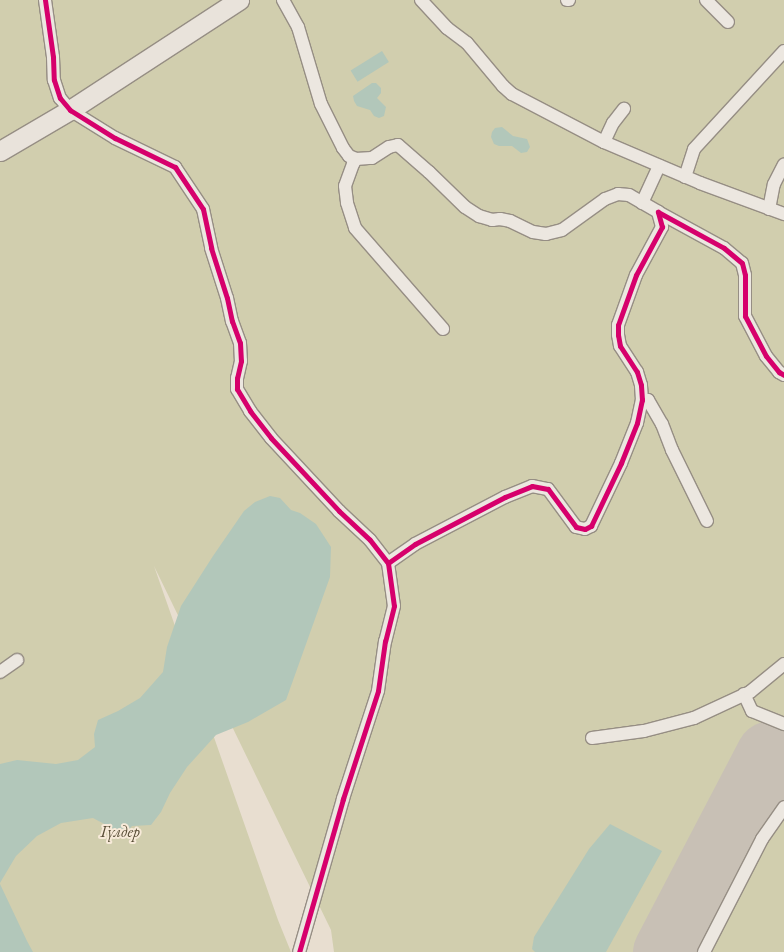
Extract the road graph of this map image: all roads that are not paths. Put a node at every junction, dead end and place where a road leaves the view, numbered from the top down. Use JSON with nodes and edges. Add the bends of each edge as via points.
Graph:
{"nodes":[{"id":1,"x":45,"y":0,"type":"edge"},
{"id":2,"x":239,"y":0,"type":"edge"},
{"id":3,"x":283,"y":0,"type":"edge"},
{"id":4,"x":420,"y":0,"type":"edge"},
{"id":5,"x":706,"y":0,"type":"edge"},
{"id":6,"x":728,"y":22,"type":"dead end"},
{"id":7,"x":784,"y":51,"type":"edge"},
{"id":8,"x":624,"y":109,"type":"dead end"},
{"id":9,"x":70,"y":110,"type":"junction"},
{"id":10,"x":604,"y":142,"type":"junction"},
{"id":11,"x":0,"y":151,"type":"edge"},
{"id":12,"x":356,"y":159,"type":"junction"},
{"id":13,"x":784,"y":164,"type":"edge"},
{"id":14,"x":659,"y":166,"type":"junction"},
{"id":15,"x":686,"y":177,"type":"junction"},
{"id":16,"x":642,"y":203,"type":"junction"},
{"id":17,"x":769,"y":209,"type":"junction"},
{"id":18,"x":658,"y":212,"type":"junction"},
{"id":19,"x":784,"y":214,"type":"edge"},
{"id":20,"x":443,"y":329,"type":"dead end"},
{"id":21,"x":784,"y":375,"type":"edge"},
{"id":22,"x":642,"y":400,"type":"junction"},
{"id":23,"x":707,"y":521,"type":"dead end"},
{"id":24,"x":388,"y":563,"type":"junction"},
{"id":25,"x":17,"y":660,"type":"dead end"},
{"id":26,"x":784,"y":664,"type":"edge"},
{"id":27,"x":0,"y":672,"type":"edge"},
{"id":28,"x":744,"y":694,"type":"junction"},
{"id":29,"x":784,"y":724,"type":"edge"},
{"id":30,"x":592,"y":738,"type":"dead end"},
{"id":31,"x":784,"y":807,"type":"edge"},
{"id":32,"x":299,"y":952,"type":"edge"},
{"id":33,"x":704,"y":952,"type":"edge"}],
"edges":[{"from":1,"to":9,"type":"street","via":[[55,84],[60,98]]},
{"from":2,"to":9,"type":"main road"},
{"from":3,"to":12,"type":"street","via":[[298,27],[321,104],[346,152]]},
{"from":4,"to":10,"type":"street","via":[[447,28],[467,43],[512,94]]},
{"from":5,"to":6,"type":"street"},
{"from":7,"to":15,"type":"street","via":[[694,149]]},
{"from":8,"to":10,"type":"street","via":[[613,123]]},
{"from":9,"to":11,"type":"main road"},
{"from":9,"to":24,"type":"street","via":[[181,173],[203,209],[211,248],[240,343],[241,360],[237,389],[250,411],[272,438],[339,511],[370,540]]},
{"from":10,"to":14,"type":"street"},
{"from":12,"to":16,"type":"street","via":[[372,158],[389,147],[398,145],[465,207],[479,216],[510,221],[533,232],[546,234],[562,230],[605,199],[618,194],[629,195]]},
{"from":12,"to":20,"type":"street","via":[[345,186],[347,204],[355,228]]},
{"from":13,"to":17,"type":"street","via":[[774,184]]},
{"from":14,"to":15,"type":"street"},
{"from":14,"to":16,"type":"street"},
{"from":15,"to":17,"type":"street"},
{"from":16,"to":18,"type":"street"},
{"from":17,"to":19,"type":"street"},
{"from":18,"to":21,"type":"street","via":[[724,248],[742,264],[745,275],[745,316],[766,356]]},
{"from":18,"to":22,"type":"street","via":[[662,227],[636,275],[618,325],[620,346],[637,372],[642,385]]},
{"from":22,"to":23,"type":"street","via":[[648,400],[656,412]]},
{"from":22,"to":24,"type":"street","via":[[635,430],[591,526],[585,529],[576,527],[548,489],[532,486],[505,497],[415,544]]},
{"from":24,"to":32,"type":"street","via":[[394,606],[385,641],[378,691],[343,799]]},
{"from":25,"to":27,"type":"street"},
{"from":26,"to":28,"type":"street"},
{"from":28,"to":29,"type":"street","via":[[752,711]]},
{"from":28,"to":30,"type":"street","via":[[694,718],[644,731]]},
{"from":31,"to":33,"type":"street","via":[[762,839]]}]}
